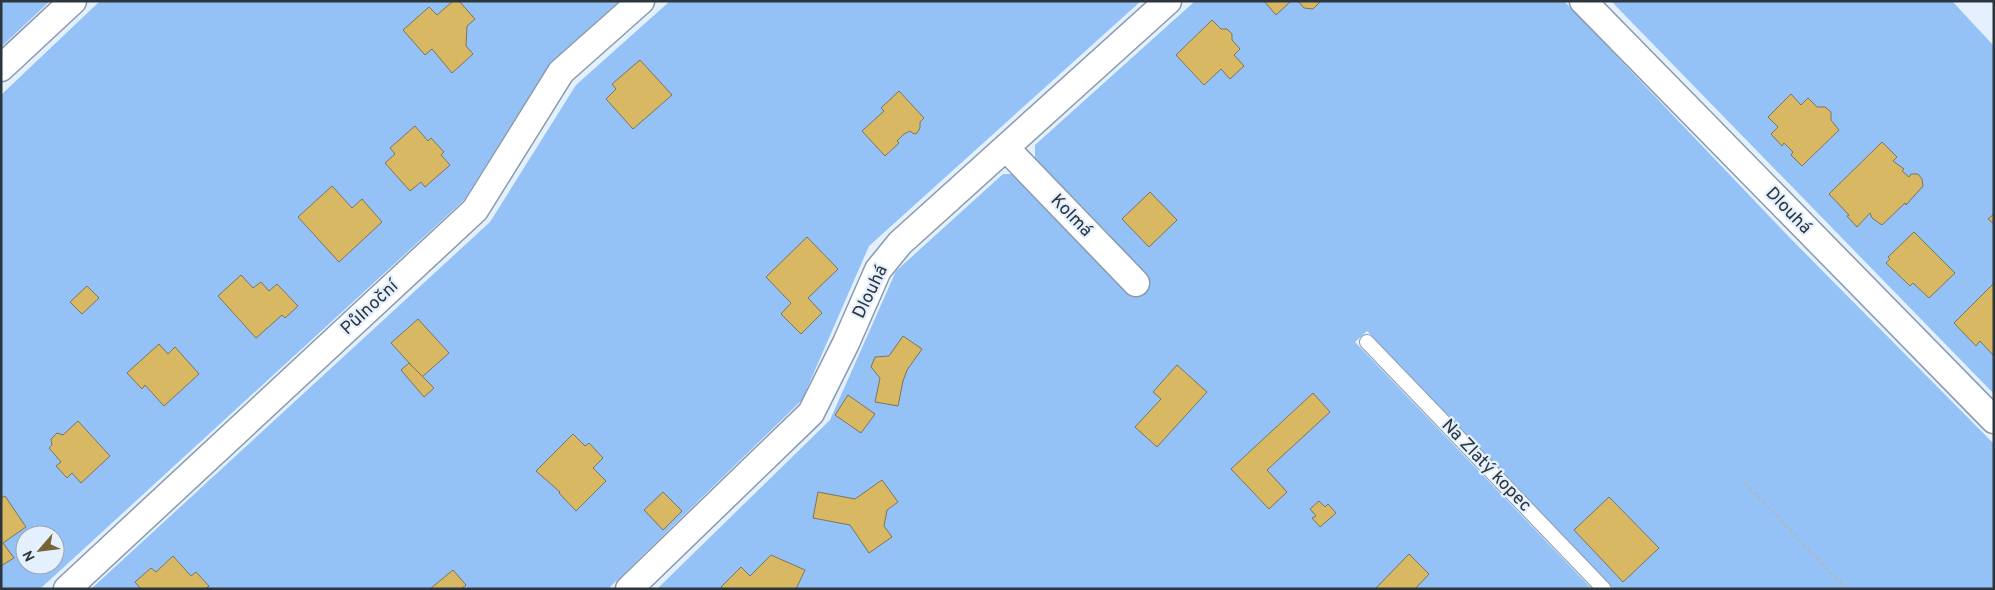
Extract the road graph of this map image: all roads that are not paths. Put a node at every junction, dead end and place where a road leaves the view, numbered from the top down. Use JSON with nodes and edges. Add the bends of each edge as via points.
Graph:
{"nodes":[{"id":1,"x":73,"y":1,"type":"edge"},
{"id":2,"x":641,"y":1,"type":"edge"},
{"id":3,"x":1168,"y":1,"type":"edge"},
{"id":4,"x":1583,"y":1,"type":"edge"},
{"id":5,"x":1,"y":68,"type":"edge"},
{"id":6,"x":1006,"y":148,"type":"junction"},
{"id":7,"x":1136,"y":283,"type":"dead end"},
{"id":8,"x":1367,"y":342,"type":"dead end"},
{"id":9,"x":1994,"y":420,"type":"edge"},
{"id":10,"x":68,"y":589,"type":"edge"},
{"id":11,"x":629,"y":589,"type":"edge"},
{"id":12,"x":1604,"y":589,"type":"edge"}],
"edges":[{"from":1,"to":5,"type":"street"},
{"from":2,"to":10,"type":"street","name":"Půlnoční","via":[[562,72],[475,210]]},
{"from":3,"to":6,"type":"street","name":"Dlouhá"},
{"from":4,"to":9,"type":"street","name":"Dlouhá"},
{"from":6,"to":7,"type":"street","name":"Kolmá"},
{"from":6,"to":11,"type":"street","name":"Dlouhá","via":[[900,243],[878,270],[811,412]]},
{"from":8,"to":12,"type":"lane","name":"Na Zlatý kopec"}]}
